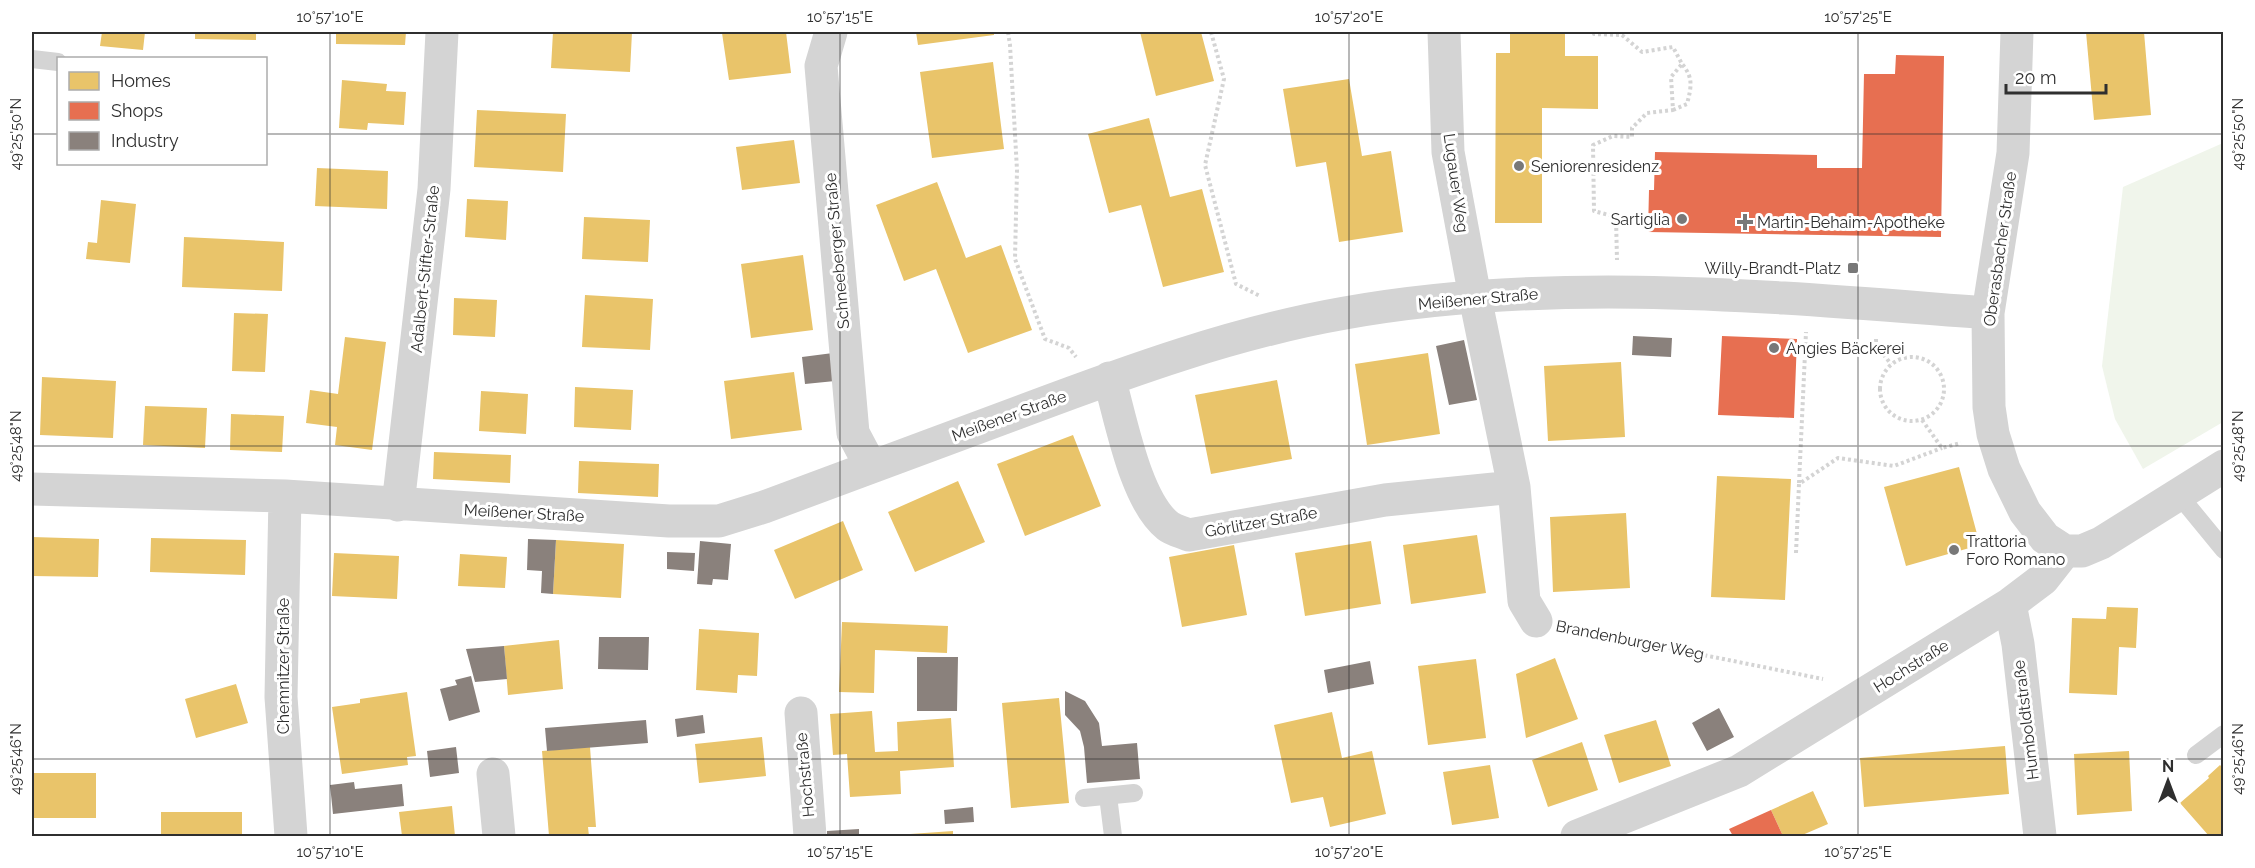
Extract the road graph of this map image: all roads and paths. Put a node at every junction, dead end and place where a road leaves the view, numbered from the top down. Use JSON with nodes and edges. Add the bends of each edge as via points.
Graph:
{"nodes":[{"id":1,"x":442,"y":32,"type":"edge"},
{"id":2,"x":831,"y":32,"type":"edge"},
{"id":3,"x":1008,"y":32,"type":"edge"},
{"id":4,"x":1211,"y":32,"type":"edge"},
{"id":5,"x":1444,"y":32,"type":"edge"},
{"id":6,"x":1594,"y":32,"type":"edge"},
{"id":7,"x":2017,"y":32,"type":"edge"},
{"id":8,"x":32,"y":59,"type":"edge"},
{"id":9,"x":57,"y":62,"type":"edge"},
{"id":10,"x":1682,"y":64,"type":"junction"},
{"id":11,"x":1673,"y":110,"type":"junction"},
{"id":12,"x":1618,"y":291,"type":"junction"},
{"id":13,"x":1474,"y":297,"type":"junction"},
{"id":14,"x":1807,"y":299,"type":"junction"},
{"id":15,"x":1988,"y":313,"type":"junction"},
{"id":16,"x":1271,"y":328,"type":"junction"},
{"id":17,"x":1102,"y":381,"type":"junction"},
{"id":18,"x":1922,"y":420,"type":"junction"},
{"id":19,"x":1993,"y":434,"type":"junction"},
{"id":20,"x":1942,"y":448,"type":"junction"},
{"id":21,"x":2223,"y":466,"type":"edge"},
{"id":22,"x":871,"y":467,"type":"junction"},
{"id":23,"x":1799,"y":484,"type":"junction"},
{"id":24,"x":1515,"y":487,"type":"junction"},
{"id":25,"x":32,"y":489,"type":"edge"},
{"id":26,"x":2178,"y":494,"type":"junction"},
{"id":27,"x":285,"y":496,"type":"junction"},
{"id":28,"x":398,"y":505,"type":"junction"},
{"id":29,"x":2223,"y":550,"type":"edge"},
{"id":30,"x":2065,"y":551,"type":"junction"},
{"id":31,"x":1796,"y":553,"type":"dead end"},
{"id":32,"x":2010,"y":604,"type":"junction"},
{"id":33,"x":1536,"y":621,"type":"joint"},
{"id":34,"x":1873,"y":689,"type":"junction"},
{"id":35,"x":801,"y":713,"type":"dead end"},
{"id":36,"x":2223,"y":734,"type":"edge"},
{"id":37,"x":2196,"y":755,"type":"dead end"},
{"id":38,"x":493,"y":774,"type":"dead end"},
{"id":39,"x":1134,"y":793,"type":"dead end"},
{"id":40,"x":1108,"y":796,"type":"junction"},
{"id":41,"x":1084,"y":798,"type":"dead end"},
{"id":42,"x":291,"y":837,"type":"edge"},
{"id":43,"x":498,"y":837,"type":"edge"},
{"id":44,"x":810,"y":837,"type":"edge"},
{"id":45,"x":1113,"y":837,"type":"edge"},
{"id":46,"x":1577,"y":837,"type":"edge"},
{"id":47,"x":2040,"y":837,"type":"edge"}],
"edges":[{"from":1,"to":28,"type":"street","name":"Adalbert-Stifter-Straße","via":[[434,189]]},
{"from":2,"to":22,"type":"street","name":"Schneeberger Straße","via":[[821,66],[853,433]]},
{"from":3,"to":17,"type":"path","via":[[1017,170],[1015,259],[1046,339],[1069,348]]},
{"from":4,"to":16,"type":"path","via":[[1224,79],[1205,165],[1236,284],[1263,297]]},
{"from":5,"to":13,"type":"street","name":"Lugauer Weg","via":[[1448,152]]},
{"from":6,"to":10,"type":"path","via":[[1622,35],[1642,52],[1672,47]]},
{"from":7,"to":15,"type":"street","name":"Oberasbacher Straße","via":[[2013,153]]},
{"from":8,"to":9,"type":"lane"},
{"from":10,"to":11,"type":"path","via":[[1671,76]]},
{"from":10,"to":11,"type":"path","via":[[1689,72],[1691,87],[1687,104]]},
{"from":11,"to":12,"type":"path","via":[[1647,113],[1632,128],[1632,137],[1613,136],[1593,145],[1594,211],[1616,217]]},
{"from":12,"to":13,"type":"street","name":"Meißener Straße"},
{"from":12,"to":14,"type":"street","name":"Meißener Straße"},
{"from":13,"to":16,"type":"street","name":"Meißener Straße","via":[[1347,313]]},
{"from":13,"to":24,"type":"street","name":"Brandenburger Weg"},
{"from":14,"to":15,"type":"street","name":"Meißener Straße"},
{"from":14,"to":23,"type":"path"},
{"from":15,"to":19,"type":"street","name":"Oberasbacher Straße"},
{"from":16,"to":17,"type":"street","name":"Meißener Straße"},
{"from":17,"to":22,"type":"street","name":"Meißener Straße"},
{"from":17,"to":24,"type":"street","name":"Görlitzer Straße","via":[[1140,486],[1154,512],[1169,527],[1189,535],[1385,500]]},
{"from":18,"to":18,"type":"path","via":[[1908,422],[1890,413],[1880,396],[1883,375],[1898,360],[1915,357],[1934,366],[1944,382],[1943,400],[1933,414]]},
{"from":18,"to":20,"type":"path"},
{"from":19,"to":20,"type":"path"},
{"from":19,"to":30,"type":"street","name":"Oberasbacher Straße","via":[[2004,469],[2025,512],[2045,538]]},
{"from":20,"to":23,"type":"path","via":[[1894,466],[1838,458]]},
{"from":21,"to":26,"type":"street"},
{"from":22,"to":28,"type":"street","name":"Meißener Straße","via":[[719,521]]},
{"from":23,"to":31,"type":"path"},
{"from":24,"to":33,"type":"street","name":"Brandenburger Weg","via":[[1524,601]]},
{"from":25,"to":27,"type":"street","name":"Meißener Straße"},
{"from":26,"to":29,"type":"lane"},
{"from":26,"to":30,"type":"street","via":[[2101,543],[2082,551]]},
{"from":27,"to":28,"type":"street","name":"Meißener Straße"},
{"from":27,"to":42,"type":"street","name":"Chemnitzer Straße","via":[[281,697]]},
{"from":30,"to":32,"type":"street","name":"Hochstraße","via":[[2043,579]]},
{"from":32,"to":34,"type":"street","name":"Hochstraße"},
{"from":32,"to":47,"type":"street","name":"Humboldtstraße"},
{"from":33,"to":34,"type":"path","name":"Brandenburger Weg"},
{"from":34,"to":46,"type":"street","name":"Hochstraße","via":[[1739,771]]},
{"from":35,"to":44,"type":"street","name":"Hochstraße"},
{"from":36,"to":37,"type":"lane"},
{"from":38,"to":43,"type":"street"},
{"from":39,"to":40,"type":"lane"},
{"from":40,"to":41,"type":"lane"},
{"from":40,"to":45,"type":"lane"}]}
